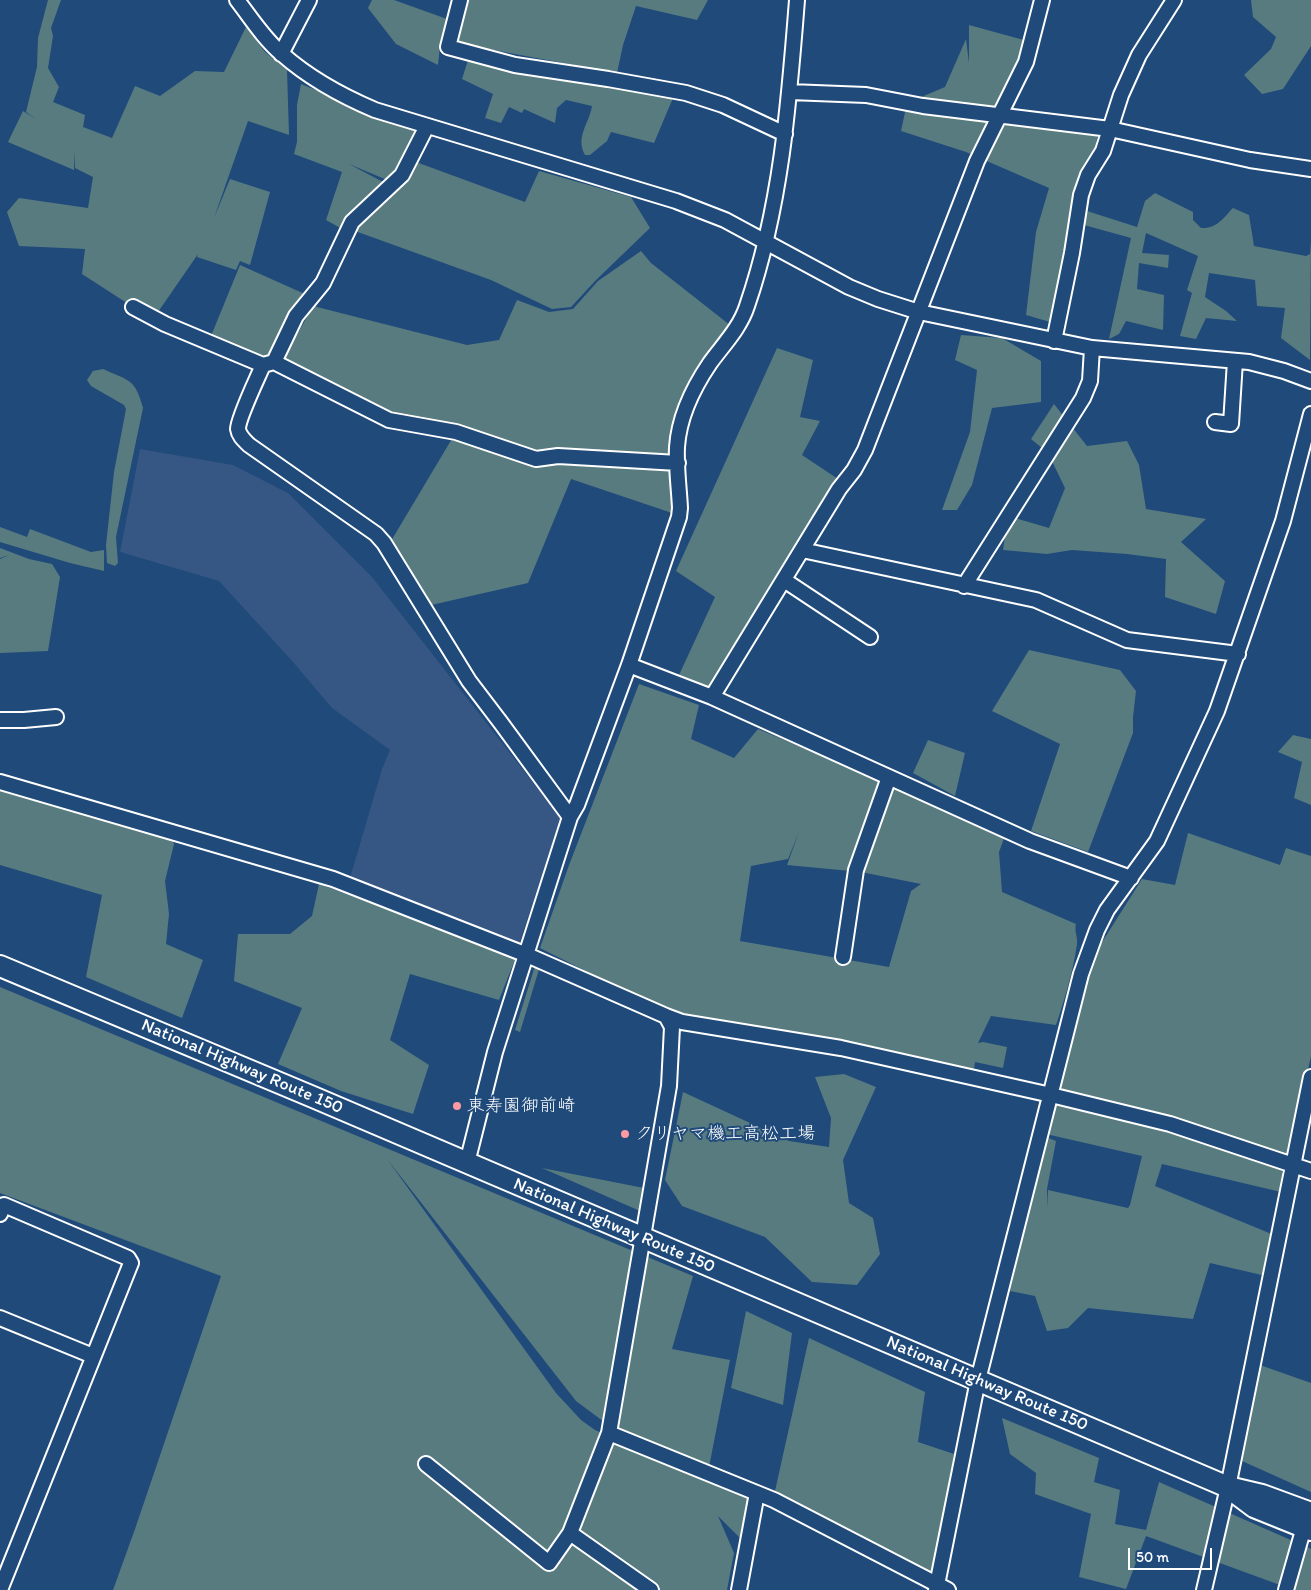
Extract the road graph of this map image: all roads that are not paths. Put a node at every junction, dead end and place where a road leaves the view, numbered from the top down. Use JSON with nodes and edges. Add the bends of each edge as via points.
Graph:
{"nodes":[{"id":1,"x":238,"y":0,"type":"edge"},
{"id":2,"x":309,"y":0,"type":"edge"},
{"id":3,"x":460,"y":0,"type":"edge"},
{"id":4,"x":797,"y":0,"type":"edge"},
{"id":5,"x":1042,"y":0,"type":"edge"},
{"id":6,"x":1174,"y":0,"type":"edge"},
{"id":7,"x":281,"y":54,"type":"junction"},
{"id":8,"x":790,"y":92,"type":"junction"},
{"id":9,"x":999,"y":116,"type":"junction"},
{"id":10,"x":427,"y":126,"type":"junction"},
{"id":11,"x":1110,"y":129,"type":"junction"},
{"id":12,"x":785,"y":134,"type":"junction"},
{"id":13,"x":1311,"y":169,"type":"edge"},
{"id":14,"x":766,"y":242,"type":"junction"},
{"id":15,"x":133,"y":307,"type":"dead end"},
{"id":16,"x":919,"y":312,"type":"junction"},
{"id":17,"x":1054,"y":341,"type":"junction"},
{"id":18,"x":1092,"y":348,"type":"junction"},
{"id":19,"x":1235,"y":361,"type":"junction"},
{"id":20,"x":269,"y":363,"type":"junction"},
{"id":21,"x":1311,"y":381,"type":"edge"},
{"id":22,"x":1311,"y":414,"type":"edge"},
{"id":23,"x":1215,"y":422,"type":"dead end"},
{"id":24,"x":678,"y":464,"type":"junction"},
{"id":25,"x":802,"y":550,"type":"junction"},
{"id":26,"x":784,"y":580,"type":"junction"},
{"id":27,"x":964,"y":586,"type":"junction"},
{"id":28,"x":870,"y":637,"type":"dead end"},
{"id":29,"x":1238,"y":654,"type":"junction"},
{"id":30,"x":629,"y":665,"type":"junction"},
{"id":31,"x":712,"y":697,"type":"junction"},
{"id":32,"x":56,"y":717,"type":"dead end"},
{"id":33,"x":0,"y":720,"type":"edge"},
{"id":34,"x":889,"y":777,"type":"junction"},
{"id":35,"x":0,"y":782,"type":"edge"},
{"id":36,"x":570,"y":818,"type":"junction"},
{"id":37,"x":1131,"y":878,"type":"junction"},
{"id":38,"x":527,"y":954,"type":"junction"},
{"id":39,"x":843,"y":957,"type":"dead end"},
{"id":40,"x":0,"y":966,"type":"edge"},
{"id":41,"x":666,"y":1016,"type":"junction"},
{"id":42,"x":1311,"y":1078,"type":"edge"},
{"id":43,"x":1051,"y":1095,"type":"junction"},
{"id":44,"x":467,"y":1163,"type":"junction"},
{"id":45,"x":1293,"y":1165,"type":"junction"},
{"id":46,"x":1311,"y":1171,"type":"edge"},
{"id":47,"x":0,"y":1214,"type":"edge"},
{"id":48,"x":643,"y":1238,"type":"junction"},
{"id":49,"x":0,"y":1318,"type":"edge"},
{"id":50,"x":93,"y":1356,"type":"junction"},
{"id":51,"x":978,"y":1380,"type":"junction"},
{"id":52,"x":609,"y":1433,"type":"junction"},
{"id":53,"x":426,"y":1464,"type":"dead end"},
{"id":54,"x":1228,"y":1487,"type":"junction"},
{"id":55,"x":757,"y":1493,"type":"junction"},
{"id":56,"x":1309,"y":1524,"type":"edge"},
{"id":57,"x":570,"y":1533,"type":"junction"},
{"id":58,"x":940,"y":1588,"type":"edge"},
{"id":59,"x":0,"y":1590,"type":"edge"},
{"id":60,"x":651,"y":1590,"type":"edge"},
{"id":61,"x":739,"y":1590,"type":"edge"},
{"id":62,"x":1204,"y":1590,"type":"edge"},
{"id":63,"x":1286,"y":1590,"type":"edge"}],
"edges":[{"from":1,"to":7,"type":"street"},
{"from":2,"to":7,"type":"street"},
{"from":3,"to":12,"type":"street","via":[[448,47],[515,65],[686,93],[723,105]]},
{"from":4,"to":8,"type":"street"},
{"from":5,"to":9,"type":"street","via":[[1026,62]]},
{"from":6,"to":11,"type":"street","via":[[1139,55]]},
{"from":7,"to":10,"type":"street","via":[[351,100]]},
{"from":8,"to":9,"type":"street","via":[[866,95]]},
{"from":8,"to":12,"type":"street"},
{"from":9,"to":11,"type":"street"},
{"from":9,"to":16,"type":"street","via":[[976,161]]},
{"from":10,"to":14,"type":"street","via":[[676,201],[725,220]]},
{"from":10,"to":20,"type":"street","via":[[402,175],[352,222],[323,283],[296,316]]},
{"from":11,"to":13,"type":"street","via":[[1250,160]]},
{"from":11,"to":17,"type":"street","via":[[1081,195]]},
{"from":12,"to":14,"type":"street"},
{"from":14,"to":16,"type":"street","via":[[849,287]]},
{"from":14,"to":24,"type":"street","via":[[746,308],[695,386],[677,446]]},
{"from":15,"to":20,"type":"street","via":[[165,324]]},
{"from":16,"to":17,"type":"street"},
{"from":16,"to":25,"type":"street","via":[[865,450]]},
{"from":17,"to":18,"type":"street"},
{"from":18,"to":19,"type":"street"},
{"from":18,"to":27,"type":"street","via":[[1090,381],[1083,398]]},
{"from":19,"to":21,"type":"street","via":[[1284,371]]},
{"from":19,"to":23,"type":"street","via":[[1231,424]]},
{"from":20,"to":24,"type":"street","via":[[389,420],[456,432],[536,459],[558,456]]},
{"from":20,"to":36,"type":"street","via":[[241,419],[238,428],[241,437],[384,543],[469,681]]},
{"from":22,"to":29,"type":"street","via":[[1283,521]]},
{"from":24,"to":30,"type":"street","via":[[679,517]]},
{"from":25,"to":26,"type":"street"},
{"from":25,"to":27,"type":"street"},
{"from":26,"to":28,"type":"street"},
{"from":26,"to":31,"type":"street"},
{"from":27,"to":29,"type":"street","via":[[1036,600],[1127,640]]},
{"from":29,"to":37,"type":"street","via":[[1217,711],[1170,814]]},
{"from":30,"to":31,"type":"street"},
{"from":30,"to":36,"type":"street"},
{"from":31,"to":34,"type":"street"},
{"from":32,"to":33,"type":"street"},
{"from":34,"to":37,"type":"street","via":[[1030,841]]},
{"from":34,"to":39,"type":"street","via":[[856,870]]},
{"from":35,"to":38,"type":"street","via":[[333,879]]},
{"from":36,"to":38,"type":"street"},
{"from":37,"to":43,"type":"street","via":[[1107,910],[1087,956]]},
{"from":38,"to":41,"type":"street"},
{"from":38,"to":44,"type":"street","via":[[495,1052]]},
{"from":40,"to":44,"type":"highway","name":"National Highway Route 150"},
{"from":41,"to":43,"type":"street","via":[[682,1022],[841,1048]]},
{"from":41,"to":48,"type":"street","via":[[672,1027],[669,1086]]},
{"from":42,"to":45,"type":"street"},
{"from":43,"to":45,"type":"street","via":[[1170,1124]]},
{"from":43,"to":51,"type":"street"},
{"from":44,"to":48,"type":"highway","name":"National Highway Route 150"},
{"from":45,"to":46,"type":"street"},
{"from":45,"to":54,"type":"street"},
{"from":47,"to":50,"type":"street","via":[[4,1205],[128,1258],[131,1263]]},
{"from":48,"to":51,"type":"highway","name":"National Highway Route 150"},
{"from":48,"to":52,"type":"street"},
{"from":49,"to":50,"type":"street"},
{"from":50,"to":59,"type":"street"},
{"from":51,"to":54,"type":"highway","name":"National Highway Route 150"},
{"from":51,"to":58,"type":"street"},
{"from":52,"to":55,"type":"street"},
{"from":52,"to":57,"type":"street"},
{"from":53,"to":57,"type":"street","via":[[549,1563]]},
{"from":54,"to":56,"type":"highway","name":"National Highway Route 150","via":[[1254,1507]]},
{"from":54,"to":62,"type":"street"},
{"from":55,"to":58,"type":"street"},
{"from":55,"to":61,"type":"street"},
{"from":56,"to":63,"type":"street"},
{"from":57,"to":60,"type":"street"}]}
